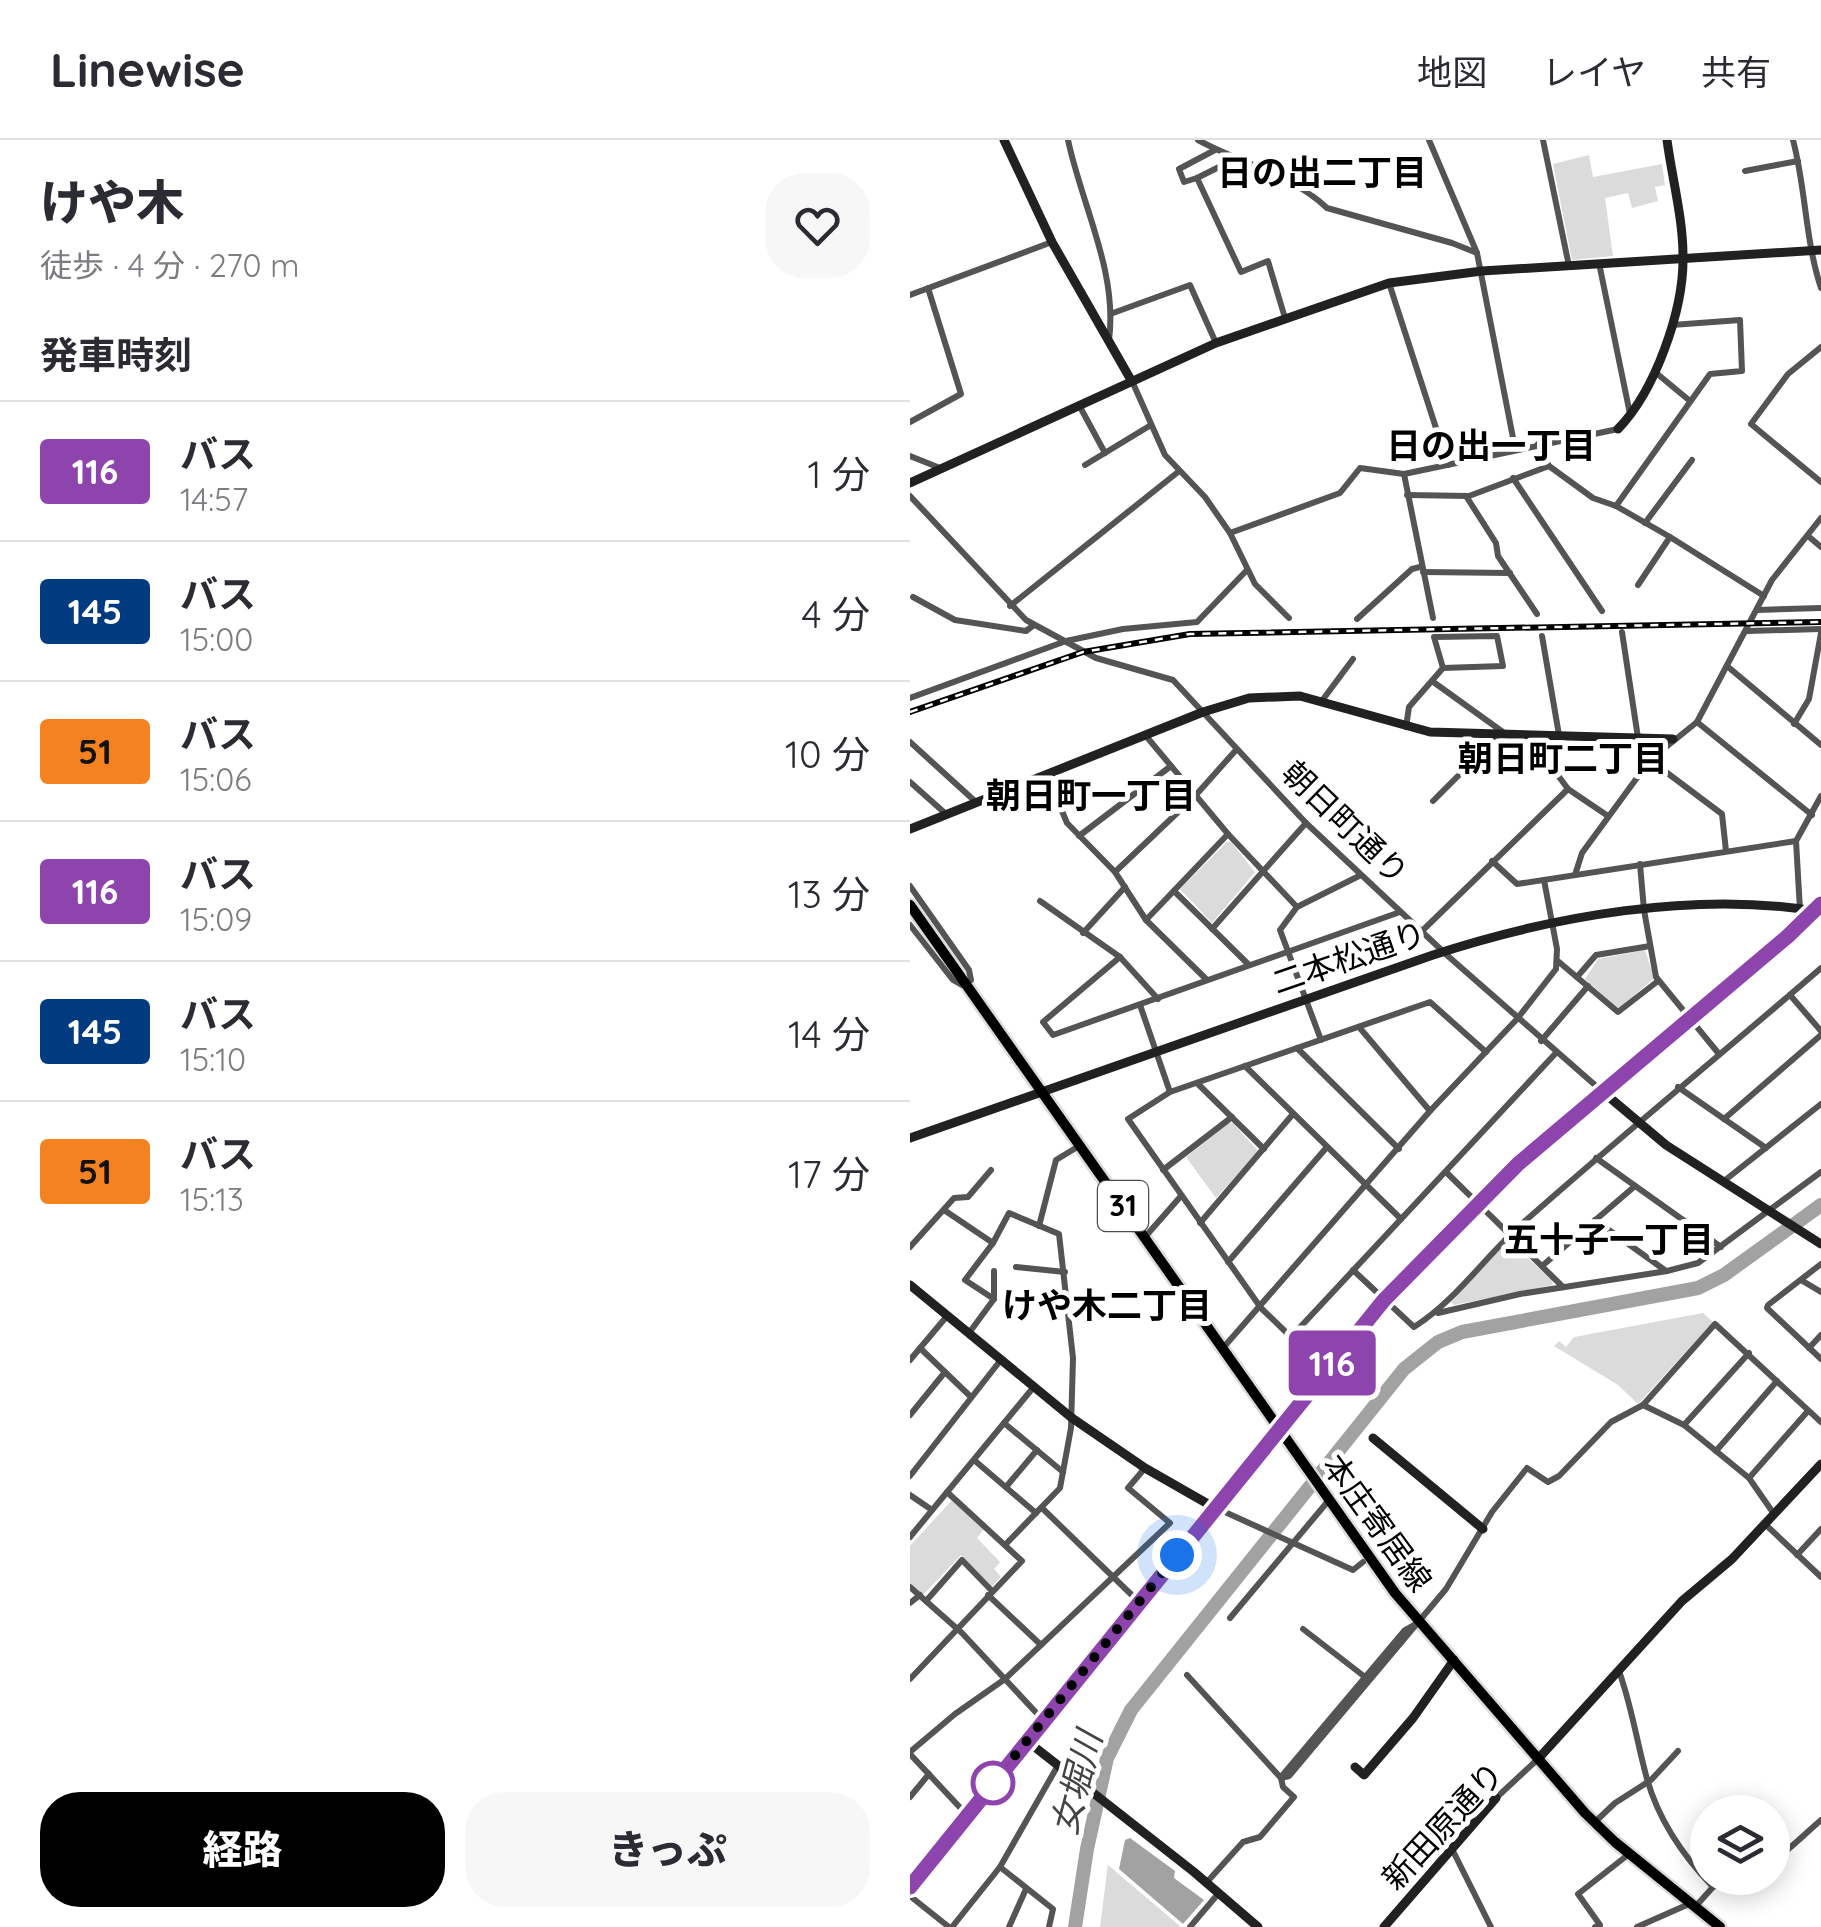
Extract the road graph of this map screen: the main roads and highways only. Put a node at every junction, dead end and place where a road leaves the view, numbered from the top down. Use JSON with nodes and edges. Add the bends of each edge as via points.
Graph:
{"nodes":[{"id":1,"x":910,"y":905,"type":"edge"},
{"id":2,"x":1819,"y":909,"type":"edge"},
{"id":3,"x":1279,"y":1428,"type":"junction"},
{"id":4,"x":910,"y":1887,"type":"edge"},
{"id":5,"x":1714,"y":1925,"type":"edge"}],
"edges":[{"from":1,"to":3,"type":"main road","name":"本庄寄居線","number":"31"},
{"from":2,"to":3,"type":"main road","via":[[1477,1202],[1384,1300]]},
{"from":3,"to":4,"type":"main road"},
{"from":3,"to":5,"type":"main road","name":"本庄寄居線","number":"31","via":[[1419,1622],[1538,1759],[1595,1822]]}]}
